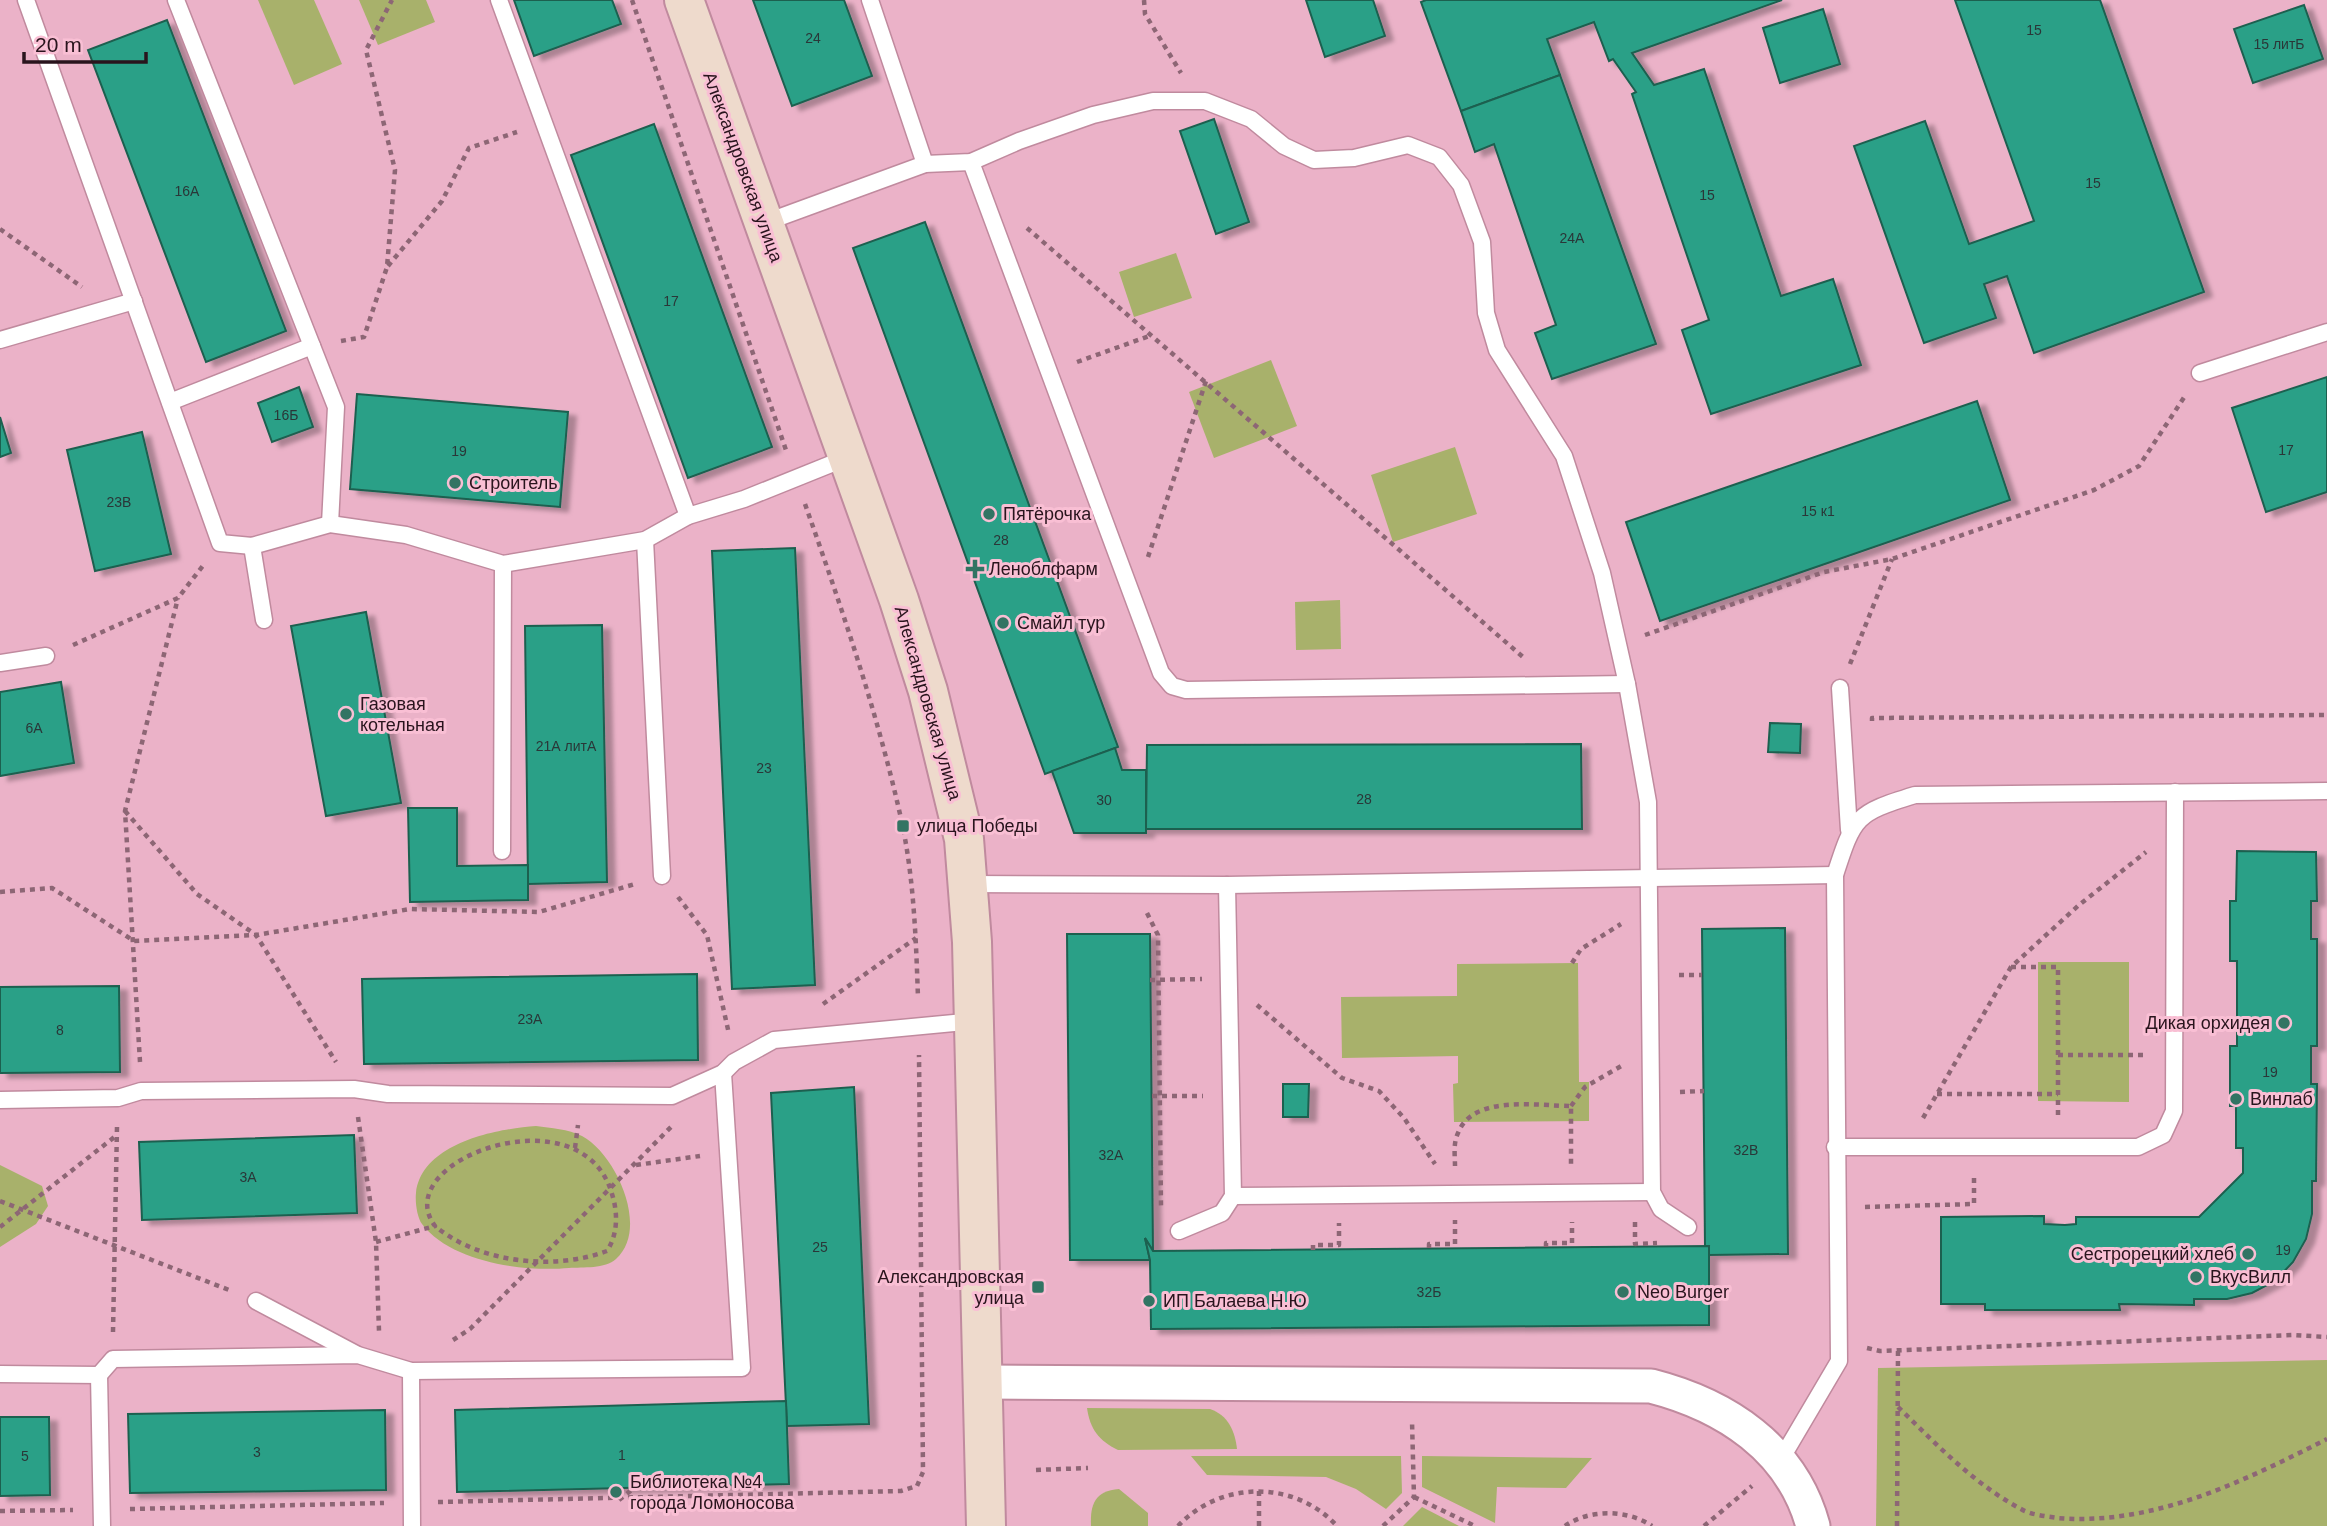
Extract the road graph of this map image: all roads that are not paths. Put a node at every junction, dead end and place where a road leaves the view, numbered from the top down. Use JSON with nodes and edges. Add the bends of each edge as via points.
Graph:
{"nodes":[{"id":1,"x":26,"y":0,"type":"edge"},
{"id":2,"x":176,"y":0,"type":"edge"},
{"id":3,"x":499,"y":0,"type":"edge"},
{"id":4,"x":684,"y":0,"type":"edge"},
{"id":5,"x":870,"y":0,"type":"edge"},
{"id":6,"x":971,"y":162,"type":"junction"},
{"id":7,"x":925,"y":164,"type":"junction"},
{"id":8,"x":763,"y":223,"type":"junction"},
{"id":9,"x":134,"y":301,"type":"junction"},
{"id":10,"x":2327,"y":332,"type":"edge"},
{"id":11,"x":0,"y":340,"type":"edge"},
{"id":12,"x":312,"y":346,"type":"junction"},
{"id":13,"x":2200,"y":373,"type":"road end"},
{"id":14,"x":170,"y":402,"type":"junction"},
{"id":15,"x":846,"y":458,"type":"junction"},
{"id":16,"x":688,"y":516,"type":"junction"},
{"id":17,"x":330,"y":524,"type":"junction"},
{"id":18,"x":645,"y":540,"type":"junction"},
{"id":19,"x":252,"y":545,"type":"junction"},
{"id":20,"x":503,"y":564,"type":"junction"},
{"id":21,"x":264,"y":620,"type":"dead end"},
{"id":22,"x":46,"y":656,"type":"road end"},
{"id":23,"x":0,"y":663,"type":"edge"},
{"id":24,"x":1626,"y":684,"type":"junction"},
{"id":25,"x":1840,"y":688,"type":"road end"},
{"id":26,"x":2327,"y":791,"type":"edge"},
{"id":27,"x":2175,"y":792,"type":"junction"},
{"id":28,"x":1849,"y":830,"type":"junction"},
{"id":29,"x":502,"y":850,"type":"dead end"},
{"id":30,"x":1835,"y":875,"type":"junction"},
{"id":31,"x":662,"y":876,"type":"road end"},
{"id":32,"x":1650,"y":878,"type":"junction"},
{"id":33,"x":967,"y":884,"type":"junction"},
{"id":34,"x":1227,"y":885,"type":"junction"},
{"id":35,"x":975,"y":1021,"type":"junction"},
{"id":36,"x":729,"y":1068,"type":"junction"},
{"id":37,"x":0,"y":1100,"type":"edge"},
{"id":38,"x":1835,"y":1147,"type":"junction"},
{"id":39,"x":1652,"y":1192,"type":"junction"},
{"id":40,"x":1233,"y":1196,"type":"junction"},
{"id":41,"x":1688,"y":1227,"type":"dead end"},
{"id":42,"x":1179,"y":1231,"type":"road end"},
{"id":43,"x":256,"y":1301,"type":"road end"},
{"id":44,"x":358,"y":1355,"type":"junction"},
{"id":45,"x":411,"y":1371,"type":"junction"},
{"id":46,"x":0,"y":1374,"type":"edge"},
{"id":47,"x":99,"y":1375,"type":"junction"},
{"id":48,"x":985,"y":1382,"type":"junction"},
{"id":49,"x":1780,"y":1461,"type":"junction"},
{"id":50,"x":102,"y":1518,"type":"edge"},
{"id":51,"x":412,"y":1526,"type":"edge"},
{"id":52,"x":986,"y":1526,"type":"edge"},
{"id":53,"x":1813,"y":1526,"type":"edge"}],
"edges":[{"from":1,"to":9,"type":"lane"},
{"from":2,"to":12,"type":"lane"},
{"from":3,"to":16,"type":"lane"},
{"from":4,"to":8,"type":"main road","name":"Александровская улица"},
{"from":5,"to":7,"type":"lane"},
{"from":6,"to":7,"type":"lane"},
{"from":6,"to":24,"type":"lane","via":[[1161,673],[1171,686],[1186,690]]},
{"from":6,"to":24,"type":"lane","via":[[1093,115],[1153,101],[1198,101],[1251,119],[1284,146],[1314,160],[1354,158],[1408,145],[1439,157],[1461,185],[1482,242],[1486,313],[1497,350],[1564,456],[1602,573]]},
{"from":7,"to":8,"type":"lane"},
{"from":8,"to":15,"type":"main road","name":"Александровская улица"},
{"from":9,"to":11,"type":"lane"},
{"from":9,"to":14,"type":"lane"},
{"from":10,"to":13,"type":"lane"},
{"from":12,"to":14,"type":"lane"},
{"from":12,"to":17,"type":"lane","via":[[336,407]]},
{"from":14,"to":19,"type":"lane","via":[[220,543]]},
{"from":15,"to":16,"type":"lane"},
{"from":15,"to":33,"type":"main road","name":"Александровская улица","via":[[928,691],[964,839]]},
{"from":16,"to":18,"type":"lane"},
{"from":17,"to":19,"type":"lane"},
{"from":17,"to":20,"type":"lane","via":[[406,535]]},
{"from":18,"to":20,"type":"lane"},
{"from":18,"to":31,"type":"lane"},
{"from":19,"to":21,"type":"lane"},
{"from":20,"to":29,"type":"lane"},
{"from":22,"to":23,"type":"lane"},
{"from":24,"to":32,"type":"lane","via":[[1648,802]]},
{"from":25,"to":28,"type":"lane"},
{"from":26,"to":27,"type":"lane"},
{"from":27,"to":28,"type":"lane","via":[[1915,795],[1874,808]]},
{"from":27,"to":38,"type":"lane","via":[[2174,1111],[2163,1135],[2138,1147]]},
{"from":28,"to":30,"type":"lane"},
{"from":30,"to":32,"type":"lane"},
{"from":30,"to":38,"type":"lane"},
{"from":32,"to":34,"type":"lane"},
{"from":32,"to":39,"type":"lane"},
{"from":33,"to":34,"type":"lane"},
{"from":33,"to":35,"type":"main road","name":"Александровская улица"},
{"from":34,"to":40,"type":"lane"},
{"from":35,"to":36,"type":"lane","via":[[775,1040]]},
{"from":35,"to":48,"type":"main road","name":"Александровская улица"},
{"from":36,"to":37,"type":"lane","via":[[672,1096],[388,1094],[354,1089],[141,1091],[118,1098]]},
{"from":36,"to":45,"type":"lane","via":[[728,1152],[742,1368]]},
{"from":38,"to":49,"type":"lane","via":[[1839,1362]]},
{"from":39,"to":40,"type":"lane"},
{"from":39,"to":41,"type":"lane","via":[[1661,1209]]},
{"from":40,"to":42,"type":"lane","via":[[1222,1213]]},
{"from":43,"to":44,"type":"lane"},
{"from":44,"to":45,"type":"lane"},
{"from":44,"to":47,"type":"lane","via":[[113,1359]]},
{"from":45,"to":51,"type":"lane"},
{"from":46,"to":47,"type":"lane"},
{"from":47,"to":50,"type":"lane"},
{"from":48,"to":49,"type":"street","via":[[1651,1386],[1730,1416]]},
{"from":48,"to":52,"type":"main road","name":"Александровская улица"},
{"from":49,"to":53,"type":"street"}]}
